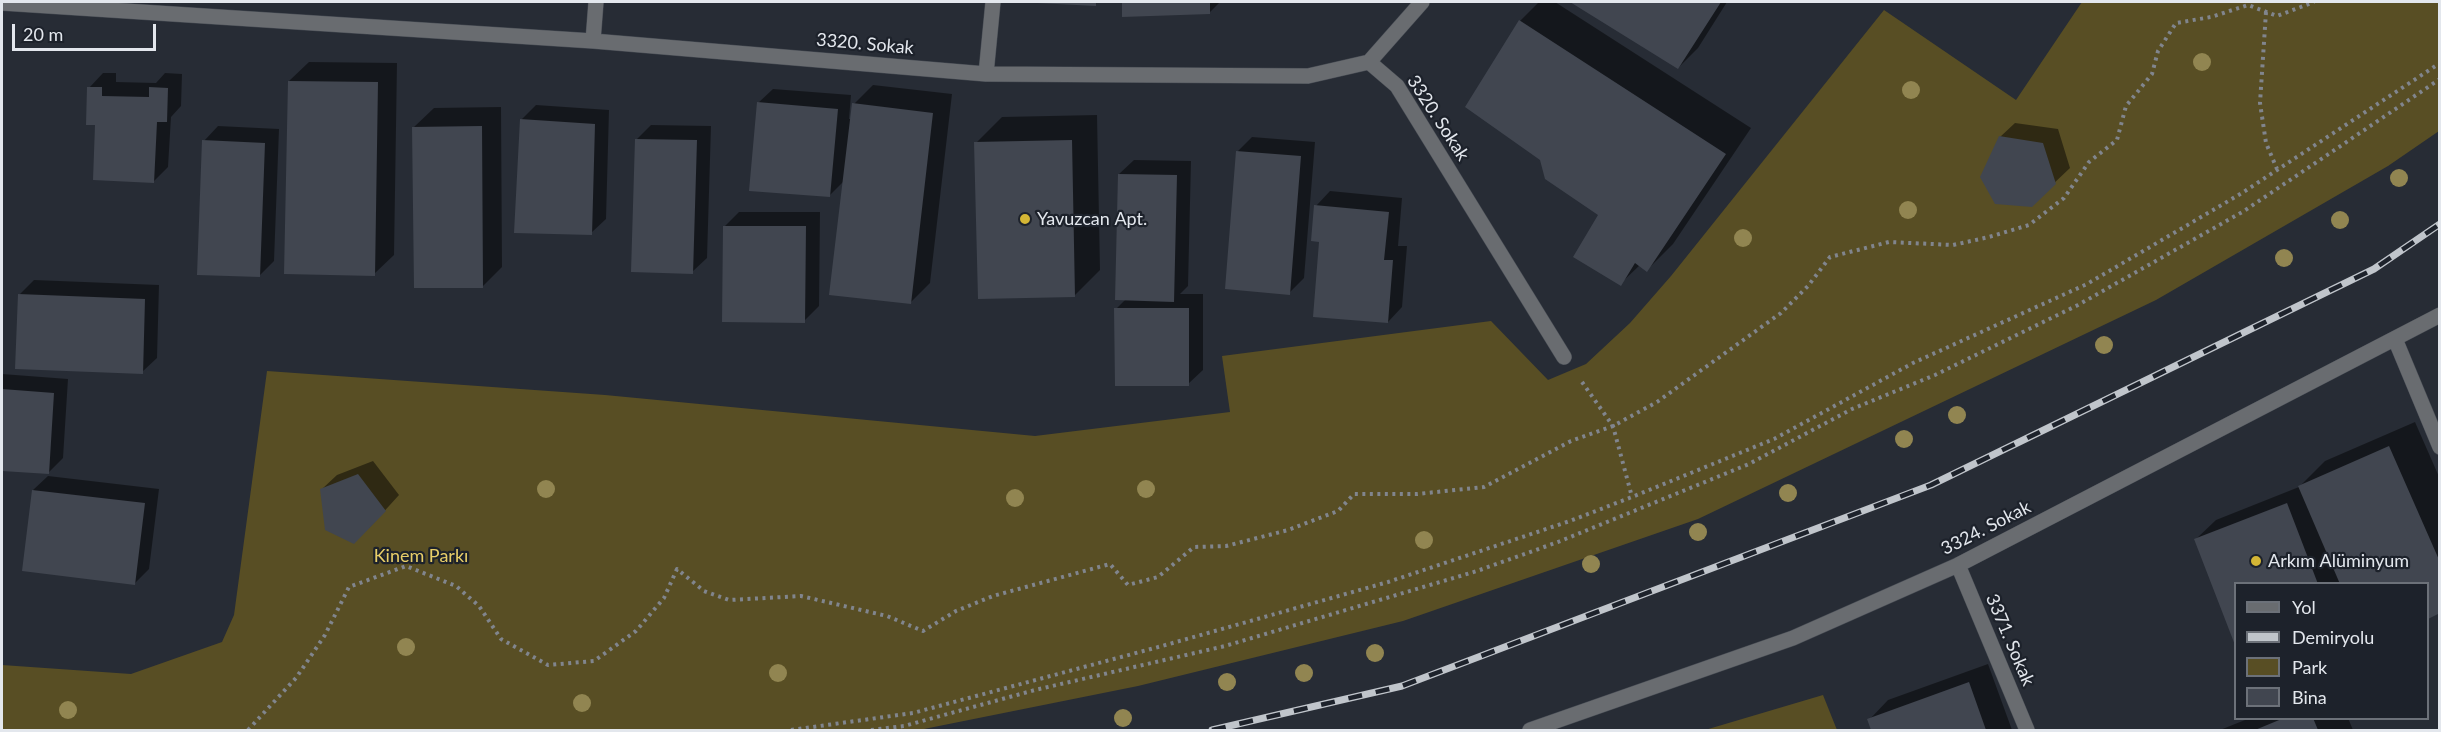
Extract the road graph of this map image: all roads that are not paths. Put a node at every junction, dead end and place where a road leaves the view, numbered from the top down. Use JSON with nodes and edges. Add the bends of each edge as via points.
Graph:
{"nodes":[{"id":1,"x":596,"y":2,"type":"edge"},
{"id":2,"x":993,"y":2,"type":"edge"},
{"id":3,"x":1422,"y":2,"type":"edge"},
{"id":4,"x":2,"y":3,"type":"edge"},
{"id":5,"x":593,"y":41,"type":"junction"},
{"id":6,"x":1369,"y":62,"type":"junction"},
{"id":7,"x":986,"y":74,"type":"junction"},
{"id":8,"x":2439,"y":315,"type":"edge"},
{"id":9,"x":2395,"y":339,"type":"junction"},
{"id":10,"x":1564,"y":357,"type":"road end"},
{"id":11,"x":2439,"y":447,"type":"edge"},
{"id":12,"x":1958,"y":565,"type":"junction"},
{"id":13,"x":1530,"y":730,"type":"edge"},
{"id":14,"x":2027,"y":730,"type":"edge"}],
"edges":[{"from":1,"to":5,"type":"street"},
{"from":2,"to":7,"type":"street"},
{"from":3,"to":6,"type":"street"},
{"from":4,"to":5,"type":"street","name":"3320. Sokak"},
{"from":5,"to":7,"type":"street","name":"3320. Sokak"},
{"from":6,"to":7,"type":"street","name":"3320. Sokak","via":[[1308,76]]},
{"from":6,"to":10,"type":"street","name":"3320. Sokak","via":[[1397,86]]},
{"from":8,"to":9,"type":"street","name":"3324. Sokak"},
{"from":9,"to":11,"type":"street"},
{"from":9,"to":12,"type":"street","name":"3324. Sokak"},
{"from":12,"to":13,"type":"street","name":"3324. Sokak","via":[[1793,638]]},
{"from":12,"to":14,"type":"street","name":"3371. Sokak"}]}
